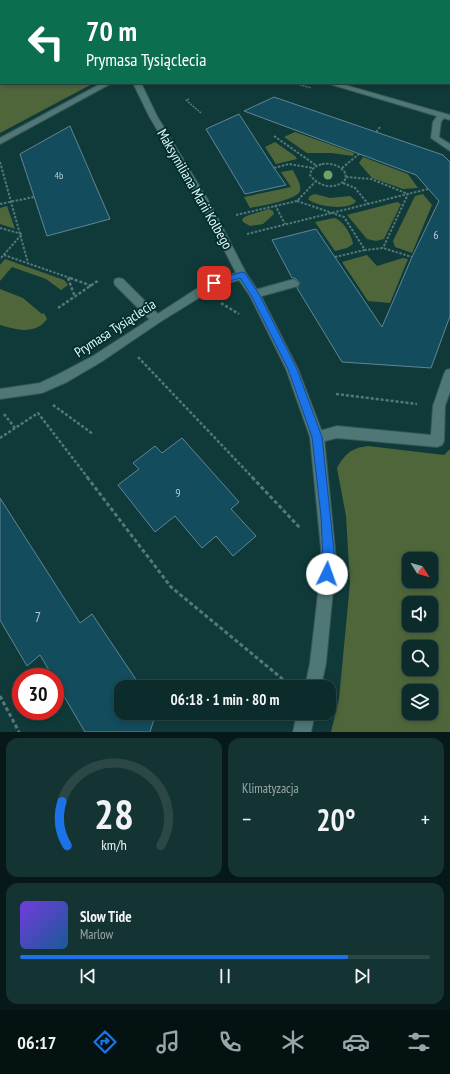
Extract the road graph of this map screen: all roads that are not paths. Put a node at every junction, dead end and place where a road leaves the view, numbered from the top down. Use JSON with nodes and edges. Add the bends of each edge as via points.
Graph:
{"nodes":[{"id":1,"x":106,"y":84,"type":"edge"},
{"id":2,"x":138,"y":84,"type":"edge"},
{"id":3,"x":333,"y":84,"type":"edge"},
{"id":4,"x":446,"y":117,"type":"edge"},
{"id":5,"x":0,"y":140,"type":"edge"},
{"id":6,"x":450,"y":148,"type":"edge"},
{"id":7,"x":242,"y":275,"type":"junction"},
{"id":8,"x":119,"y":282,"type":"dead end"},
{"id":9,"x":294,"y":283,"type":"dead end"},
{"id":10,"x":255,"y":294,"type":"junction"},
{"id":11,"x":156,"y":319,"type":"junction"},
{"id":12,"x":450,"y":374,"type":"edge"},
{"id":13,"x":0,"y":394,"type":"edge"},
{"id":14,"x":317,"y":437,"type":"junction"},
{"id":15,"x":314,"y":680,"type":"edge"},
{"id":16,"x":305,"y":720,"type":"edge"},
{"id":17,"x":302,"y":732,"type":"edge"}],
"edges":[{"from":1,"to":5,"type":"street"},
{"from":2,"to":7,"type":"street","name":"Maksymiliana Marii Kolbego","via":[[153,116],[206,206]]},
{"from":3,"to":4,"type":"street"},
{"from":4,"to":6,"type":"street","via":[[437,122],[435,138]]},
{"from":7,"to":10,"type":"street","name":"Maksymiliana Marii Kolbego"},
{"from":7,"to":11,"type":"street","name":"Prymasa Tysiąclecia","via":[[214,283]]},
{"from":8,"to":11,"type":"street"},
{"from":9,"to":10,"type":"street"},
{"from":10,"to":14,"type":"street","name":"Maksymiliana Marii Kolbego","via":[[292,369]]},
{"from":11,"to":13,"type":"street","name":"Prymasa Tysiąclecia","via":[[97,359],[63,378],[42,388]]},
{"from":12,"to":14,"type":"street","via":[[439,406],[437,441],[337,432]]},
{"from":14,"to":15,"type":"street","name":"Maksymiliana Marii Kolbego","via":[[329,560]]},
{"from":16,"to":17,"type":"street"}]}
